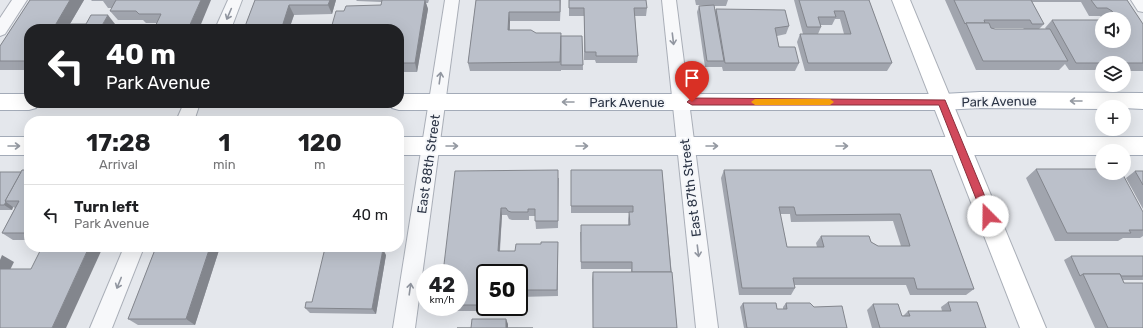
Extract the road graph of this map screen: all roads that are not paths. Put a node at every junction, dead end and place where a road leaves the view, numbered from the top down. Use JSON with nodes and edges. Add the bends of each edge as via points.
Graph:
{"nodes":[{"id":1,"x":20,"y":0,"type":"edge"},
{"id":2,"x":235,"y":0,"type":"edge"},
{"id":3,"x":452,"y":0,"type":"edge"},
{"id":4,"x":669,"y":0,"type":"edge"},
{"id":5,"x":901,"y":0,"type":"edge"},
{"id":6,"x":1138,"y":0,"type":"edge"},
{"id":7,"x":1143,"y":7,"type":"edge"},
{"id":8,"x":225,"y":24,"type":"edge"},
{"id":9,"x":0,"y":30,"type":"edge"},
{"id":10,"x":1143,"y":101,"type":"edge"},
{"id":11,"x":0,"y":102,"type":"edge"},
{"id":12,"x":24,"y":102,"type":"edge"},
{"id":13,"x":404,"y":102,"type":"edge"},
{"id":14,"x":437,"y":102,"type":"junction"},
{"id":15,"x":680,"y":102,"type":"junction"},
{"id":16,"x":942,"y":102,"type":"junction"},
{"id":17,"x":0,"y":146,"type":"edge"},
{"id":18,"x":24,"y":146,"type":"edge"},
{"id":19,"x":404,"y":146,"type":"edge"},
{"id":20,"x":430,"y":146,"type":"junction"},
{"id":21,"x":685,"y":146,"type":"junction"},
{"id":22,"x":960,"y":146,"type":"junction"},
{"id":23,"x":1143,"y":146,"type":"edge"},
{"id":24,"x":132,"y":252,"type":"edge"},
{"id":25,"x":101,"y":328,"type":"edge"},
{"id":26,"x":404,"y":328,"type":"edge"},
{"id":27,"x":707,"y":328,"type":"edge"},
{"id":28,"x":1033,"y":328,"type":"edge"}],
"edges":[{"from":1,"to":9,"type":"street"},
{"from":2,"to":8,"type":"street","one_way":true},
{"from":14,"to":3,"type":"street","name":"East 88th Street","one_way":true},
{"from":4,"to":15,"type":"street","name":"East 87th Street","one_way":true},
{"from":5,"to":16,"type":"main road"},
{"from":6,"to":7,"type":"street"},
{"from":10,"to":16,"type":"main road","name":"Park Avenue","one_way":true},
{"from":11,"to":12,"type":"main road"},
{"from":13,"to":14,"type":"main road","name":"Park Avenue"},
{"from":15,"to":14,"type":"main road","name":"Park Avenue","one_way":true},
{"from":14,"to":20,"type":"street","name":"East 88th Street"},
{"from":15,"to":16,"type":"main road","name":"Park Avenue"},
{"from":15,"to":21,"type":"street","name":"East 87th Street"},
{"from":16,"to":22,"type":"main road"},
{"from":17,"to":18,"type":"main road","one_way":true},
{"from":19,"to":20,"type":"main road"},
{"from":20,"to":21,"type":"main road","one_way":true},
{"from":26,"to":20,"type":"street","name":"East 88th Street","one_way":true},
{"from":21,"to":22,"type":"main road","one_way":true},
{"from":21,"to":27,"type":"street","name":"East 87th Street","one_way":true},
{"from":22,"to":23,"type":"main road"},
{"from":22,"to":28,"type":"main road"},
{"from":24,"to":25,"type":"street","one_way":true}]}
